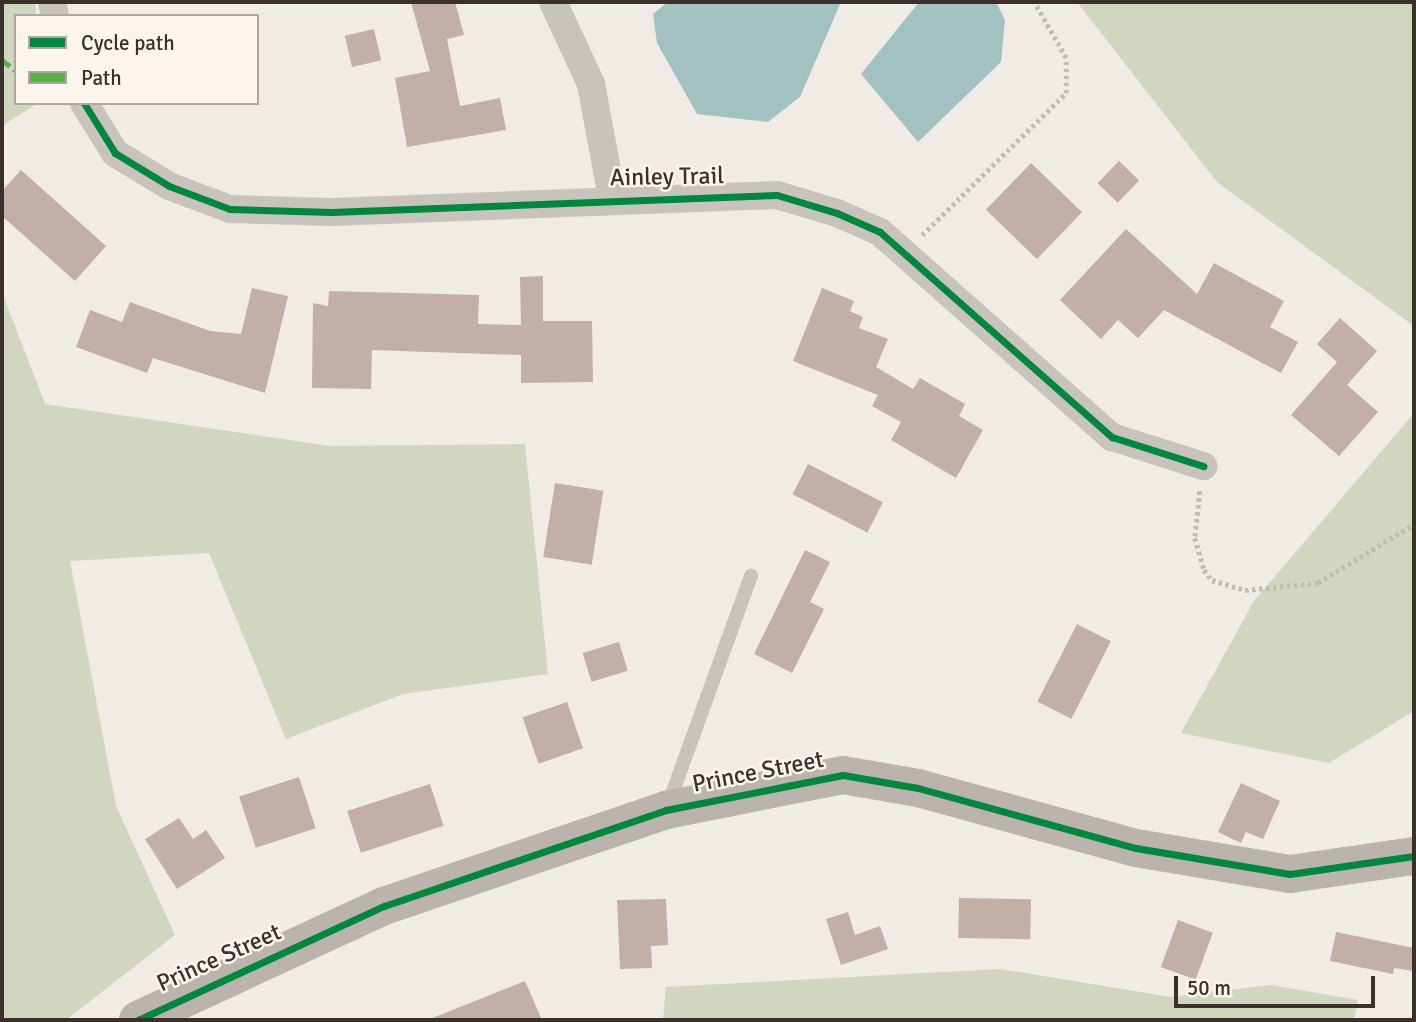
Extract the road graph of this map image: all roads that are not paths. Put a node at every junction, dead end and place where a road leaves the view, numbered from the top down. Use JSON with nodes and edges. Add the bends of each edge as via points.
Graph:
{"nodes":[{"id":1,"x":554,"y":2,"type":"edge"},
{"id":2,"x":85,"y":105,"type":"edge"},
{"id":3,"x":612,"y":197,"type":"junction"},
{"id":4,"x":1203,"y":466,"type":"road end"},
{"id":5,"x":751,"y":576,"type":"dead end"},
{"id":6,"x":666,"y":810,"type":"junction"},
{"id":7,"x":1414,"y":856,"type":"edge"},
{"id":8,"x":138,"y":1020,"type":"edge"}],
"edges":[{"from":1,"to":3,"type":"street","via":[[591,84]]},
{"from":2,"to":3,"type":"street","name":"Ainley Trail","via":[[115,153],[169,186],[230,209],[332,212]]},
{"from":3,"to":4,"type":"street","name":"Ainley Trail","via":[[778,195],[880,232],[1112,438]]},
{"from":5,"to":6,"type":"lane"},
{"from":6,"to":7,"type":"street","name":"Prince Street","via":[[843,775],[918,788],[1136,848],[1290,874]]},
{"from":6,"to":8,"type":"street","name":"Prince Street","via":[[384,906]]}]}
